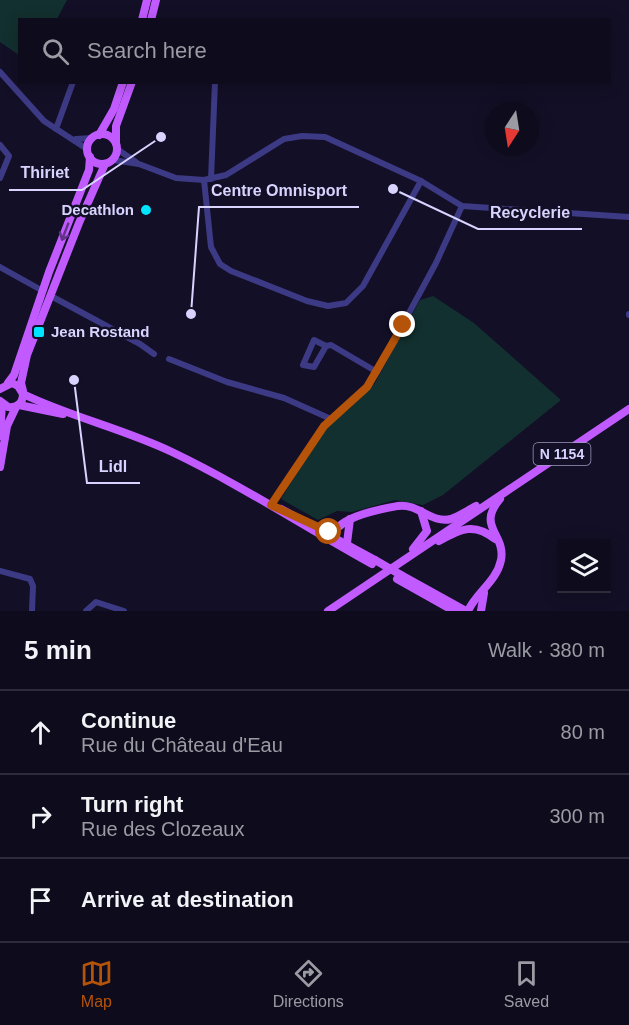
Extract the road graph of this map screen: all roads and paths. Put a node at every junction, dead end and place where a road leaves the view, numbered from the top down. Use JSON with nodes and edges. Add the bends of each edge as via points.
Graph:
{"nodes":[{"id":1,"x":147,"y":0,"type":"edge"},
{"id":2,"x":156,"y":0,"type":"edge"},
{"id":3,"x":142,"y":18,"type":"edge"},
{"id":4,"x":152,"y":18,"type":"edge"},
{"id":5,"x":0,"y":72,"type":"edge"},
{"id":6,"x":72,"y":84,"type":"edge"},
{"id":7,"x":122,"y":84,"type":"edge"},
{"id":8,"x":131,"y":84,"type":"edge"},
{"id":9,"x":215,"y":84,"type":"edge"},
{"id":10,"x":56,"y":129,"type":"junction"},
{"id":11,"x":96,"y":137,"type":"junction"},
{"id":12,"x":76,"y":139,"type":"junction"},
{"id":13,"x":0,"y":145,"type":"edge"},
{"id":14,"x":117,"y":146,"type":"junction"},
{"id":15,"x":88,"y":153,"type":"junction"},
{"id":16,"x":109,"y":162,"type":"junction"},
{"id":17,"x":139,"y":164,"type":"junction"},
{"id":18,"x":0,"y":178,"type":"edge"},
{"id":19,"x":207,"y":180,"type":"junction"},
{"id":20,"x":422,"y":181,"type":"junction"},
{"id":21,"x":462,"y":206,"type":"junction"},
{"id":22,"x":629,"y":218,"type":"edge"},
{"id":23,"x":0,"y":267,"type":"edge"},
{"id":24,"x":43,"y":291,"type":"junction"},
{"id":25,"x":51,"y":296,"type":"junction"},
{"id":26,"x":326,"y":346,"type":"junction"},
{"id":27,"x":154,"y":354,"type":"dead end"},
{"id":28,"x":169,"y":359,"type":"dead end"},
{"id":29,"x":377,"y":372,"type":"junction"},
{"id":30,"x":3,"y":386,"type":"edge"},
{"id":31,"x":23,"y":393,"type":"junction"},
{"id":32,"x":1,"y":403,"type":"edge"},
{"id":33,"x":17,"y":406,"type":"junction"},
{"id":34,"x":629,"y":409,"type":"edge"},
{"id":35,"x":74,"y":415,"type":"junction"},
{"id":36,"x":331,"y":419,"type":"junction"},
{"id":37,"x":0,"y":436,"type":"edge"},
{"id":38,"x":0,"y":467,"type":"edge"},
{"id":39,"x":506,"y":491,"type":"junction"},
{"id":40,"x":271,"y":505,"type":"junction"},
{"id":41,"x":483,"y":506,"type":"junction"},
{"id":42,"x":422,"y":511,"type":"junction"},
{"id":43,"x":339,"y":538,"type":"junction"},
{"id":44,"x":497,"y":540,"type":"junction"},
{"id":45,"x":421,"y":548,"type":"junction"},
{"id":46,"x":407,"y":557,"type":"junction"},
{"id":47,"x":373,"y":562,"type":"junction"},
{"id":48,"x":0,"y":572,"type":"edge"},
{"id":49,"x":484,"y":591,"type":"junction"},
{"id":50,"x":464,"y":609,"type":"edge"},
{"id":51,"x":480,"y":610,"type":"edge"},
{"id":52,"x":32,"y":611,"type":"edge"},
{"id":53,"x":86,"y":611,"type":"edge"},
{"id":54,"x":124,"y":611,"type":"edge"},
{"id":55,"x":328,"y":611,"type":"edge"}],
"edges":[{"from":1,"to":3,"type":"main road"},
{"from":2,"to":4,"type":"main road"},
{"from":5,"to":10,"type":"street"},
{"from":6,"to":10,"type":"street"},
{"from":7,"to":11,"type":"main road","via":[[114,110]]},
{"from":8,"to":14,"type":"main road","via":[[116,126]]},
{"from":9,"to":19,"type":"street"},
{"from":10,"to":12,"type":"street"},
{"from":11,"to":12,"type":"street"},
{"from":11,"to":14,"type":"main road","via":[[111,138]]},
{"from":11,"to":15,"type":"main road"},
{"from":12,"to":15,"type":"street"},
{"from":13,"to":18,"type":"street","via":[[9,156]]},
{"from":14,"to":16,"type":"main road"},
{"from":14,"to":17,"type":"street"},
{"from":15,"to":16,"type":"main road","via":[[96,163]]},
{"from":15,"to":24,"type":"main road","one_way":true,"via":[[89,170]]},
{"from":16,"to":17,"type":"street"},
{"from":16,"to":25,"type":"main road","via":[[84,210]]},
{"from":17,"to":19,"type":"street","via":[[176,178]]},
{"from":19,"to":20,"type":"street","via":[[226,175],[284,140],[312,136],[344,143]]},
{"from":19,"to":20,"type":"street","via":[[211,247],[220,264],[324,306],[346,303],[363,286]]},
{"from":20,"to":21,"type":"street"},
{"from":21,"to":22,"type":"street"},
{"from":21,"to":29,"type":"street","via":[[436,264]]},
{"from":23,"to":24,"type":"street"},
{"from":24,"to":30,"type":"main road","via":[[14,375]]},
{"from":25,"to":27,"type":"street"},
{"from":25,"to":31,"type":"main road","via":[[27,355],[21,383]]},
{"from":26,"to":26,"type":"street","via":[[311,342],[303,364],[314,367]]},
{"from":26,"to":29,"type":"street","via":[[331,345]]},
{"from":28,"to":36,"type":"street","via":[[227,382],[285,398]]},
{"from":29,"to":36,"type":"street","via":[[367,387]]},
{"from":30,"to":31,"type":"main road","via":[[15,384]]},
{"from":31,"to":33,"type":"main road"},
{"from":31,"to":35,"type":"main road"},
{"from":32,"to":33,"type":"main road"},
{"from":32,"to":37,"type":"main road"},
{"from":33,"to":35,"type":"main road"},
{"from":33,"to":38,"type":"main road","via":[[7,426]]},
{"from":34,"to":39,"type":"main road","number":"N 1154"},
{"from":35,"to":40,"type":"main road","via":[[171,452]]},
{"from":36,"to":40,"type":"street"},
{"from":39,"to":41,"type":"main road","number":"N 1154"},
{"from":39,"to":44,"type":"main road","via":[[490,516]]},
{"from":40,"to":43,"type":"main road"},
{"from":40,"to":43,"type":"main road"},
{"from":41,"to":42,"type":"main road","via":[[443,520]]},
{"from":41,"to":45,"type":"main road","number":"N 1154"},
{"from":42,"to":43,"type":"main road","via":[[401,506],[350,519]]},
{"from":42,"to":46,"type":"main road","via":[[426,531]]},
{"from":43,"to":47,"type":"main road"},
{"from":43,"to":47,"type":"main road"},
{"from":44,"to":45,"type":"main road","via":[[483,530],[467,528]]},
{"from":44,"to":49,"type":"main road","via":[[502,558]]},
{"from":45,"to":46,"type":"main road","number":"N 1154"},
{"from":46,"to":55,"type":"main road","number":"N 1154"},
{"from":47,"to":50,"type":"main road"},
{"from":48,"to":52,"type":"street","via":[[30,579]]},
{"from":49,"to":50,"type":"main road"},
{"from":49,"to":51,"type":"main road"},
{"from":53,"to":54,"type":"street","via":[[96,602]]}]}
